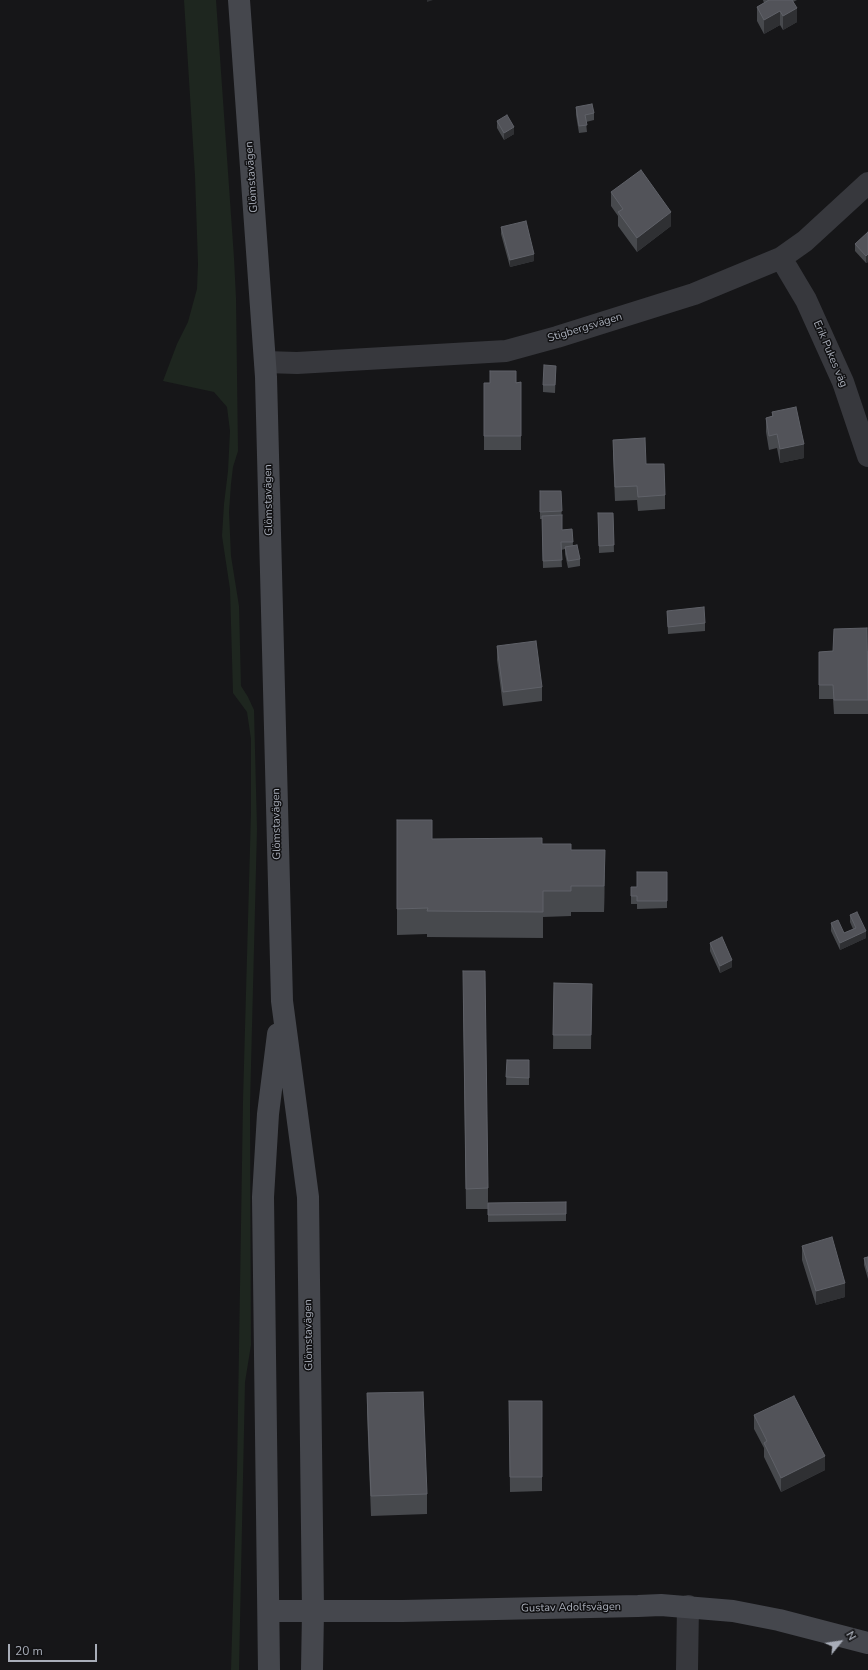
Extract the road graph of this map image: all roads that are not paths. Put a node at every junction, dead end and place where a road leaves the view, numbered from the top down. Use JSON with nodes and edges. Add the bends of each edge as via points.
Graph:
{"nodes":[{"id":1,"x":239,"y":0,"type":"edge"},
{"id":2,"x":868,"y":183,"type":"edge"},
{"id":3,"x":781,"y":258,"type":"junction"},
{"id":4,"x":265,"y":362,"type":"junction"},
{"id":5,"x":868,"y":456,"type":"edge"},
{"id":6,"x":282,"y":1001,"type":"junction"},
{"id":7,"x":688,"y":1606,"type":"junction"},
{"id":8,"x":270,"y":1611,"type":"junction"},
{"id":9,"x":313,"y":1611,"type":"junction"},
{"id":10,"x":868,"y":1643,"type":"edge"},
{"id":11,"x":269,"y":1670,"type":"edge"},
{"id":12,"x":312,"y":1670,"type":"edge"},
{"id":13,"x":687,"y":1670,"type":"edge"}],
"edges":[{"from":1,"to":4,"type":"main road","name":"Glömstavägen"},
{"from":2,"to":3,"type":"street","name":"Stigbergsvägen","via":[[805,241]]},
{"from":3,"to":4,"type":"street","name":"Stigbergsvägen","via":[[694,294],[506,351],[297,363]]},
{"from":3,"to":5,"type":"street","name":"Erik Pukes väg","via":[[806,300],[843,382]]},
{"from":4,"to":6,"type":"main road","name":"Glömstavägen"},
{"from":6,"to":8,"type":"main road","name":"Glömstavägen","via":[[268,1114],[263,1197]]},
{"from":6,"to":9,"type":"main road","name":"Glömstavägen","via":[[308,1197]]},
{"from":7,"to":9,"type":"main road","name":"Gustav Adolfsvägen"},
{"from":7,"to":10,"type":"main road","name":"Gustav Adolfsvägen","via":[[779,1620]]},
{"from":7,"to":13,"type":"street"},
{"from":8,"to":9,"type":"main road","name":"Gustav Adolfsvägen"},
{"from":8,"to":11,"type":"main road","name":"Glömstavägen"},
{"from":9,"to":12,"type":"main road","name":"Glömstavägen"}]}
